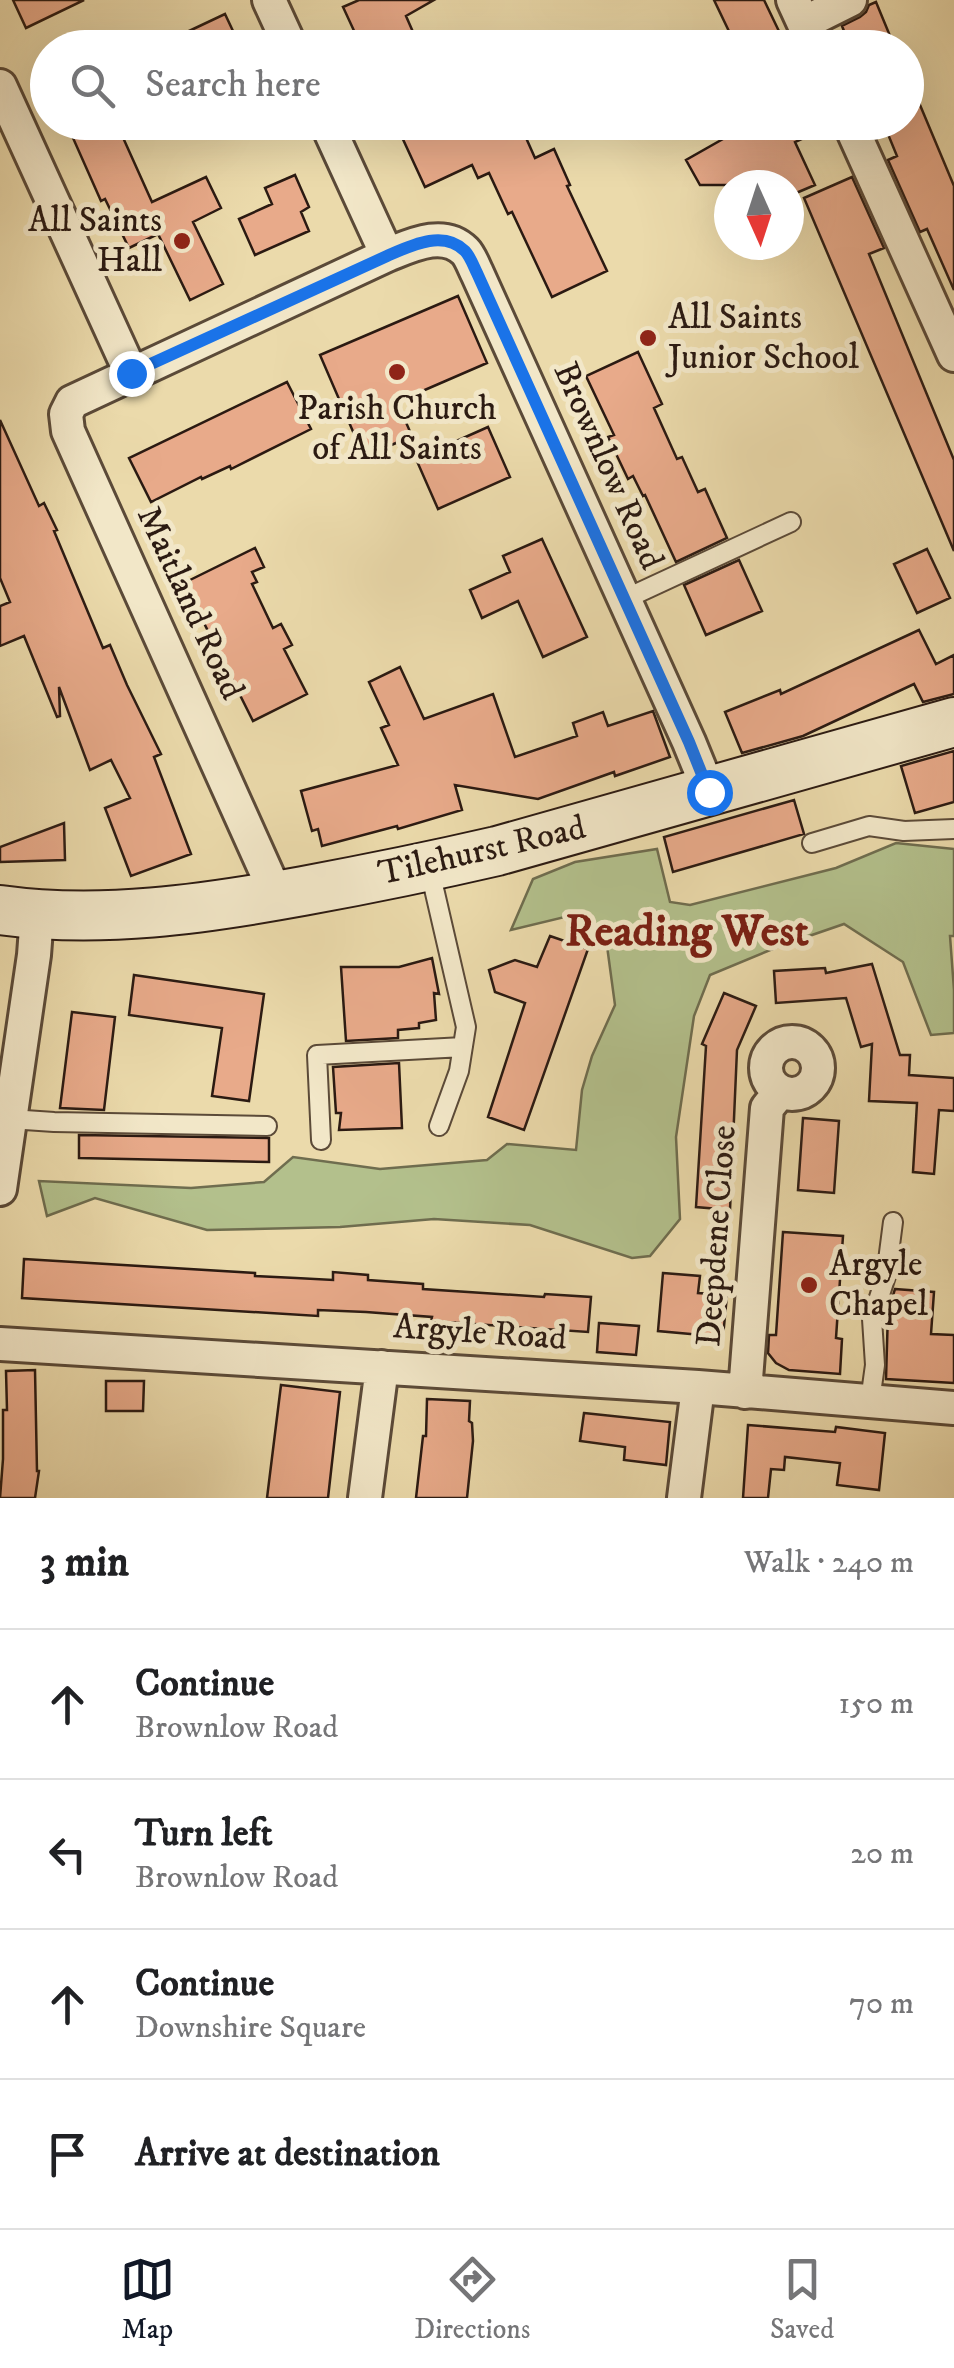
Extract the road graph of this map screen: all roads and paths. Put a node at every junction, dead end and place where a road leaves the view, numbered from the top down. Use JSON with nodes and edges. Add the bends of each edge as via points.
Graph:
{"nodes":[{"id":1,"x":270,"y":0,"type":"edge"},
{"id":2,"x":850,"y":0,"type":"edge"},
{"id":3,"x":804,"y":24,"type":"edge"},
{"id":4,"x":283,"y":30,"type":"edge"},
{"id":5,"x":0,"y":86,"type":"edge"},
{"id":6,"x":334,"y":140,"type":"edge"},
{"id":7,"x":858,"y":140,"type":"edge"},
{"id":8,"x":387,"y":256,"type":"junction"},
{"id":9,"x":954,"y":355,"type":"edge"},
{"id":10,"x":131,"y":373,"type":"junction"},
{"id":11,"x":791,"y":522,"type":"dead end"},
{"id":12,"x":624,"y":599,"type":"junction"},
{"id":13,"x":954,"y":722,"type":"edge"},
{"id":14,"x":709,"y":792,"type":"junction"},
{"id":15,"x":954,"y":829,"type":"edge"},
{"id":16,"x":812,"y":842,"type":"dead end"},
{"id":17,"x":429,"y":867,"type":"junction"},
{"id":18,"x":278,"y":896,"type":"junction"},
{"id":19,"x":18,"y":913,"type":"edge"},
{"id":20,"x":463,"y":1047,"type":"junction"},
{"id":21,"x":780,"y":1092,"type":"dead end"},
{"id":22,"x":10,"y":1119,"type":"junction"},
{"id":23,"x":267,"y":1126,"type":"dead end"},
{"id":24,"x":438,"y":1126,"type":"dead end"},
{"id":25,"x":321,"y":1140,"type":"dead end"},
{"id":26,"x":0,"y":1189,"type":"edge"},
{"id":27,"x":893,"y":1222,"type":"dead end"},
{"id":28,"x":0,"y":1344,"type":"edge"},
{"id":29,"x":382,"y":1367,"type":"junction"},
{"id":30,"x":698,"y":1388,"type":"junction"},
{"id":31,"x":745,"y":1392,"type":"junction"},
{"id":32,"x":870,"y":1401,"type":"junction"},
{"id":33,"x":954,"y":1408,"type":"edge"},
{"id":34,"x":365,"y":1498,"type":"edge"},
{"id":35,"x":684,"y":1498,"type":"edge"}],
"edges":[{"from":1,"to":4,"type":"street"},
{"from":2,"to":3,"type":"street"},
{"from":5,"to":10,"type":"street"},
{"from":6,"to":8,"type":"street"},
{"from":7,"to":9,"type":"street"},
{"from":8,"to":10,"type":"street","name":"Brownlow Road"},
{"from":8,"to":12,"type":"street","name":"Brownlow Road","via":[[426,240],[465,251]]},
{"from":10,"to":18,"type":"street","name":"Maitland Road","via":[[72,402],[68,431]]},
{"from":11,"to":12,"type":"lane"},
{"from":12,"to":14,"type":"street","name":"Brownlow Road"},
{"from":13,"to":14,"type":"street","name":"Tilehurst Road"},
{"from":14,"to":17,"type":"street","name":"Tilehurst Road"},
{"from":15,"to":16,"type":"lane","via":[[869,826]]},
{"from":17,"to":18,"type":"street","name":"Tilehurst Road"},
{"from":17,"to":20,"type":"lane","via":[[466,1027]]},
{"from":18,"to":19,"type":"street","name":"Tilehurst Road","via":[[157,912]]},
{"from":19,"to":22,"type":"street","via":[[34,955]]},
{"from":20,"to":24,"type":"lane"},
{"from":20,"to":25,"type":"lane","via":[[318,1055]]},
{"from":21,"to":31,"type":"street","name":"Deepdene Close","via":[[766,1108]]},
{"from":22,"to":23,"type":"lane"},
{"from":22,"to":26,"type":"street"},
{"from":27,"to":32,"type":"lane","via":[[872,1320]]},
{"from":28,"to":29,"type":"street","name":"Argyle Road"},
{"from":29,"to":30,"type":"street","name":"Argyle Road"},
{"from":29,"to":34,"type":"street"},
{"from":30,"to":31,"type":"street","name":"Argyle Road"},
{"from":30,"to":35,"type":"street"},
{"from":31,"to":32,"type":"street","name":"Argyle Road"},
{"from":32,"to":33,"type":"street","name":"Argyle Road"}]}
